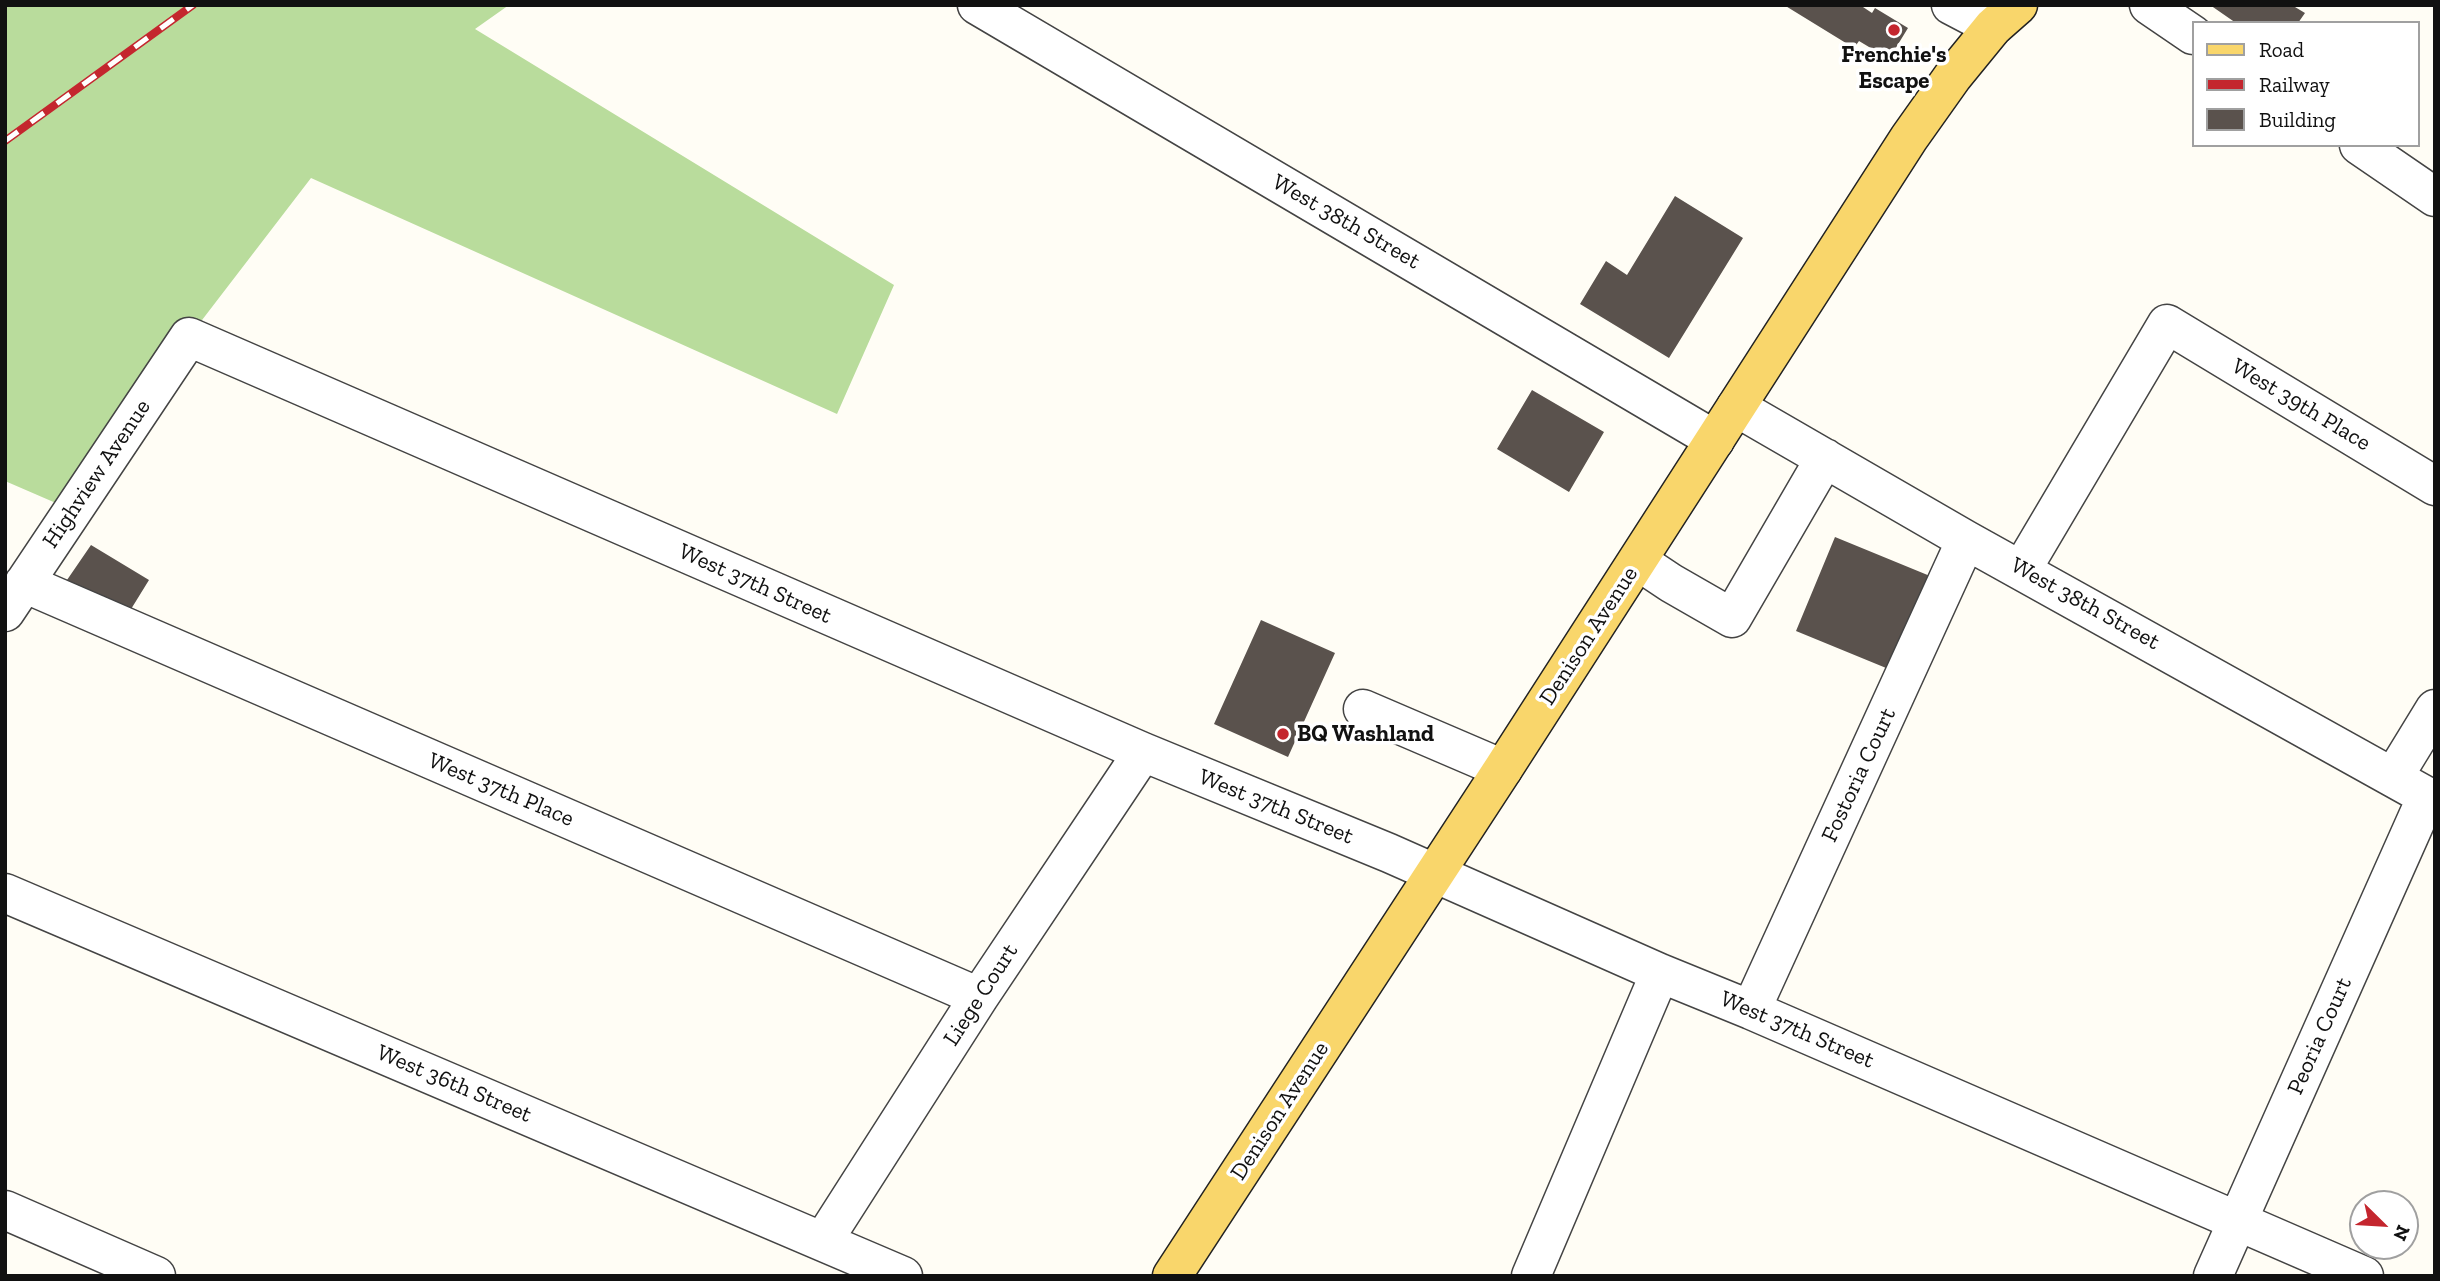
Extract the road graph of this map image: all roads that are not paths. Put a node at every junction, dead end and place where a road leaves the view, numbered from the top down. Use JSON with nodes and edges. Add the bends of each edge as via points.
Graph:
{"nodes":[{"id":1,"x":977,"y":5,"type":"edge"},
{"id":2,"x":1951,"y":5,"type":"edge"},
{"id":3,"x":2149,"y":5,"type":"edge"},
{"id":4,"x":2006,"y":16,"type":"edge"},
{"id":5,"x":2192,"y":34,"type":"edge"},
{"id":6,"x":2362,"y":147,"type":"edge"},
{"id":7,"x":2435,"y":197,"type":"edge"},
{"id":8,"x":189,"y":337,"type":"joint"},
{"id":9,"x":1736,"y":407,"type":"junction"},
{"id":10,"x":1715,"y":440,"type":"junction"},
{"id":11,"x":1825,"y":458,"type":"junction"},
{"id":12,"x":2435,"y":486,"type":"edge"},
{"id":13,"x":1966,"y":540,"type":"junction"},
{"id":14,"x":1637,"y":561,"type":"junction"},
{"id":15,"x":2022,"y":569,"type":"junction"},
{"id":16,"x":14,"y":598,"type":"edge"},
{"id":17,"x":1363,"y":709,"type":"dead end"},
{"id":18,"x":2435,"y":709,"type":"edge"},
{"id":19,"x":1143,"y":752,"type":"junction"},
{"id":20,"x":1503,"y":769,"type":"junction"},
{"id":21,"x":2394,"y":776,"type":"junction"},
{"id":22,"x":2431,"y":798,"type":"edge"},
{"id":23,"x":1436,"y":873,"type":"junction"},
{"id":24,"x":5,"y":893,"type":"edge"},
{"id":25,"x":1660,"y":973,"type":"junction"},
{"id":26,"x":979,"y":997,"type":"junction"},
{"id":27,"x":1751,"y":1010,"type":"junction"},
{"id":28,"x":5,"y":1210,"type":"edge"},
{"id":29,"x":2238,"y":1220,"type":"junction"},
{"id":30,"x":823,"y":1241,"type":"junction"},
{"id":31,"x":156,"y":1276,"type":"edge"},
{"id":32,"x":902,"y":1276,"type":"edge"},
{"id":33,"x":1172,"y":1276,"type":"edge"},
{"id":34,"x":1531,"y":1276,"type":"edge"},
{"id":35,"x":2213,"y":1276,"type":"edge"},
{"id":36,"x":2364,"y":1276,"type":"edge"}],
"edges":[{"from":1,"to":10,"type":"street","name":"West 38th Street"},
{"from":2,"to":4,"type":"street"},
{"from":3,"to":5,"type":"street"},
{"from":4,"to":9,"type":"main road","name":"Denison Avenue","via":[[1953,76],[1909,138]]},
{"from":6,"to":7,"type":"street"},
{"from":8,"to":16,"type":"street","name":"Highview Avenue"},
{"from":8,"to":19,"type":"street","name":"West 37th Street"},
{"from":9,"to":10,"type":"main road","name":"Denison Avenue"},
{"from":9,"to":11,"type":"street","name":"West 38th Street"},
{"from":10,"to":14,"type":"main road","name":"Denison Avenue"},
{"from":11,"to":13,"type":"street","name":"West 38th Street"},
{"from":11,"to":14,"type":"street","via":[[1732,618]]},
{"from":12,"to":15,"type":"street","name":"West 39th Place","via":[[2167,324]]},
{"from":13,"to":15,"type":"street","name":"West 38th Street"},
{"from":13,"to":27,"type":"street","name":"Fostoria Court"},
{"from":14,"to":20,"type":"main road","name":"Denison Avenue"},
{"from":15,"to":21,"type":"street","name":"West 38th Street"},
{"from":16,"to":26,"type":"street","name":"West 37th Place"},
{"from":17,"to":20,"type":"street"},
{"from":18,"to":21,"type":"street"},
{"from":19,"to":23,"type":"street","name":"West 37th Street"},
{"from":19,"to":26,"type":"street","name":"Liege Court"},
{"from":20,"to":23,"type":"main road","name":"Denison Avenue"},
{"from":21,"to":22,"type":"street","name":"West 38th Street"},
{"from":22,"to":29,"type":"street","name":"Peoria Court"},
{"from":23,"to":25,"type":"street","name":"West 37th Street"},
{"from":23,"to":33,"type":"main road","name":"Denison Avenue"},
{"from":24,"to":30,"type":"street","name":"West 36th Street"},
{"from":25,"to":27,"type":"street","name":"West 37th Street"},
{"from":25,"to":34,"type":"street"},
{"from":26,"to":30,"type":"street","name":"Liege Court"},
{"from":27,"to":29,"type":"street","name":"West 37th Street"},
{"from":28,"to":31,"type":"street"},
{"from":29,"to":35,"type":"street","name":"Peoria Court"},
{"from":29,"to":36,"type":"street","name":"West 37th Street"},
{"from":30,"to":32,"type":"street","name":"West 36th Street"}]}
